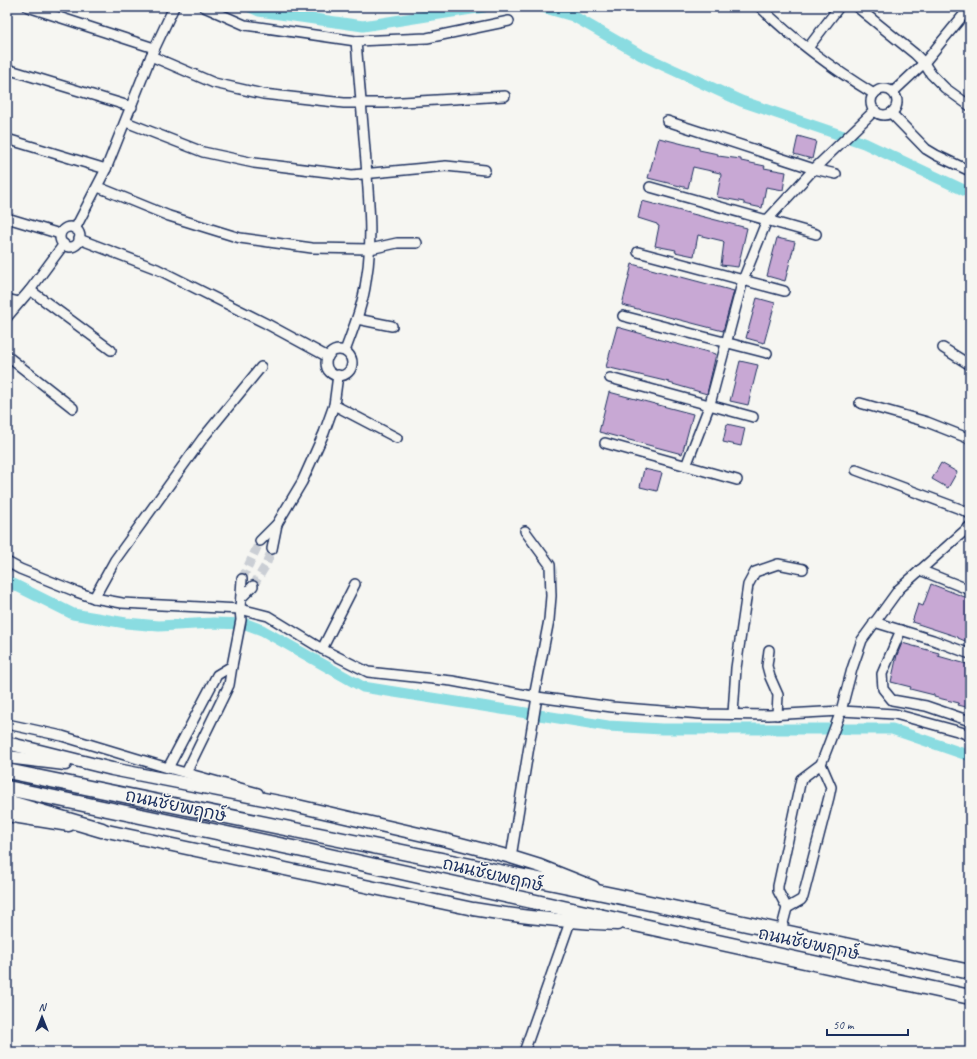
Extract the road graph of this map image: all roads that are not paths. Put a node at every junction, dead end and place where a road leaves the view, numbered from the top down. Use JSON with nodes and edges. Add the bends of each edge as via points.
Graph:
{"nodes":[{"id":1,"x":28,"y":7,"type":"edge"},
{"id":2,"x":174,"y":7,"type":"edge"},
{"id":3,"x":204,"y":7,"type":"edge"},
{"id":4,"x":760,"y":7,"type":"edge"},
{"id":5,"x":839,"y":7,"type":"edge"},
{"id":6,"x":857,"y":7,"type":"edge"},
{"id":7,"x":967,"y":10,"type":"edge"},
{"id":8,"x":509,"y":21,"type":"dead end"},
{"id":9,"x":356,"y":41,"type":"junction"},
{"id":10,"x":808,"y":48,"type":"junction"},
{"id":11,"x":153,"y":52,"type":"junction"},
{"id":12,"x":924,"y":63,"type":"junction"},
{"id":13,"x":7,"y":69,"type":"edge"},
{"id":14,"x":893,"y":92,"type":"junction"},
{"id":15,"x":874,"y":94,"type":"junction"},
{"id":16,"x":505,"y":96,"type":"dead end"},
{"id":17,"x":361,"y":104,"type":"junction"},
{"id":18,"x":970,"y":106,"type":"edge"},
{"id":19,"x":132,"y":107,"type":"junction"},
{"id":20,"x":875,"y":110,"type":"junction"},
{"id":21,"x":891,"y":112,"type":"junction"},
{"id":22,"x":667,"y":121,"type":"dead end"},
{"id":23,"x":126,"y":122,"type":"junction"},
{"id":24,"x":7,"y":139,"type":"edge"},
{"id":25,"x":814,"y":168,"type":"junction"},
{"id":26,"x":106,"y":169,"type":"junction"},
{"id":27,"x":485,"y":170,"type":"dead end"},
{"id":28,"x":970,"y":171,"type":"edge"},
{"id":29,"x":367,"y":174,"type":"junction"},
{"id":30,"x":836,"y":174,"type":"dead end"},
{"id":31,"x":98,"y":186,"type":"junction"},
{"id":32,"x":650,"y":187,"type":"dead end"},
{"id":33,"x":7,"y":218,"type":"edge"},
{"id":34,"x":767,"y":220,"type":"junction"},
{"id":35,"x":75,"y":229,"type":"junction"},
{"id":36,"x":60,"y":234,"type":"junction"},
{"id":37,"x":816,"y":234,"type":"dead end"},
{"id":38,"x":79,"y":239,"type":"junction"},
{"id":39,"x":417,"y":243,"type":"dead end"},
{"id":40,"x":64,"y":244,"type":"junction"},
{"id":41,"x":370,"y":249,"type":"junction"},
{"id":42,"x":638,"y":252,"type":"dead end"},
{"id":43,"x":743,"y":280,"type":"junction"},
{"id":44,"x":30,"y":290,"type":"junction"},
{"id":45,"x":784,"y":291,"type":"dead end"},
{"id":46,"x":7,"y":299,"type":"edge"},
{"id":47,"x":19,"y":302,"type":"junction"},
{"id":48,"x":623,"y":316,"type":"dead end"},
{"id":49,"x":7,"y":317,"type":"edge"},
{"id":50,"x":357,"y":319,"type":"junction"},
{"id":51,"x":392,"y":326,"type":"dead end"},
{"id":52,"x":726,"y":342,"type":"junction"},
{"id":53,"x":943,"y":348,"type":"dead end"},
{"id":54,"x":111,"y":350,"type":"dead end"},
{"id":55,"x":345,"y":351,"type":"junction"},
{"id":56,"x":767,"y":353,"type":"dead end"},
{"id":57,"x":7,"y":356,"type":"edge"},
{"id":58,"x":328,"y":357,"type":"junction"},
{"id":59,"x":970,"y":365,"type":"edge"},
{"id":60,"x":261,"y":367,"type":"dead end"},
{"id":61,"x":338,"y":375,"type":"junction"},
{"id":62,"x":610,"y":378,"type":"dead end"},
{"id":63,"x":860,"y":403,"type":"dead end"},
{"id":64,"x":710,"y":404,"type":"junction"},
{"id":65,"x":334,"y":405,"type":"junction"},
{"id":66,"x":73,"y":408,"type":"dead end"},
{"id":67,"x":753,"y":417,"type":"dead end"},
{"id":68,"x":397,"y":438,"type":"dead end"},
{"id":69,"x":970,"y":440,"type":"edge"},
{"id":70,"x":604,"y":443,"type":"dead end"},
{"id":71,"x":686,"y":466,"type":"junction"},
{"id":72,"x":856,"y":470,"type":"dead end"},
{"id":73,"x":738,"y":480,"type":"dead end"},
{"id":74,"x":970,"y":514,"type":"edge"},
{"id":75,"x":277,"y":524,"type":"junction"},
{"id":76,"x":970,"y":526,"type":"edge"},
{"id":77,"x":525,"y":531,"type":"dead end"},
{"id":78,"x":260,"y":541,"type":"tunnel mouth"},
{"id":79,"x":272,"y":549,"type":"tunnel mouth"},
{"id":80,"x":7,"y":562,"type":"edge"},
{"id":81,"x":803,"y":569,"type":"dead end"},
{"id":82,"x":920,"y":570,"type":"junction"},
{"id":83,"x":242,"y":579,"type":"tunnel mouth"},
{"id":84,"x":355,"y":584,"type":"dead end"},
{"id":85,"x":253,"y":586,"type":"tunnel mouth"},
{"id":86,"x":970,"y":590,"type":"edge"},
{"id":87,"x":94,"y":598,"type":"junction"},
{"id":88,"x":241,"y":598,"type":"junction"},
{"id":89,"x":240,"y":609,"type":"junction"},
{"id":90,"x":874,"y":622,"type":"junction"},
{"id":91,"x":901,"y":630,"type":"junction"},
{"id":92,"x":322,"y":648,"type":"junction"},
{"id":93,"x":769,"y":650,"type":"dead end"},
{"id":94,"x":970,"y":654,"type":"edge"},
{"id":95,"x":232,"y":666,"type":"junction"},
{"id":96,"x":536,"y":698,"type":"junction"},
{"id":97,"x":733,"y":714,"type":"junction"},
{"id":98,"x":840,"y":714,"type":"junction"},
{"id":99,"x":777,"y":715,"type":"junction"},
{"id":100,"x":970,"y":721,"type":"edge"},
{"id":101,"x":7,"y":724,"type":"edge"},
{"id":102,"x":970,"y":736,"type":"edge"},
{"id":103,"x":7,"y":743,"type":"edge"},
{"id":104,"x":7,"y":757,"type":"edge"},
{"id":105,"x":821,"y":764,"type":"junction"},
{"id":106,"x":168,"y":768,"type":"junction"},
{"id":107,"x":112,"y":769,"type":"junction"},
{"id":108,"x":7,"y":771,"type":"edge"},
{"id":109,"x":186,"y":773,"type":"junction"},
{"id":110,"x":7,"y":788,"type":"edge"},
{"id":111,"x":7,"y":802,"type":"edge"},
{"id":112,"x":289,"y":804,"type":"junction"},
{"id":113,"x":7,"y":815,"type":"edge"},
{"id":114,"x":102,"y":830,"type":"junction"},
{"id":115,"x":511,"y":857,"type":"junction"},
{"id":116,"x":607,"y":893,"type":"junction"},
{"id":117,"x":787,"y":908,"type":"junction"},
{"id":118,"x":570,"y":922,"type":"junction"},
{"id":119,"x":640,"y":926,"type":"junction"},
{"id":120,"x":781,"y":931,"type":"junction"},
{"id":121,"x":970,"y":972,"type":"edge"},
{"id":122,"x":970,"y":997,"type":"edge"},
{"id":123,"x":524,"y":1052,"type":"edge"}],
"edges":[{"from":1,"to":11,"type":"street"},
{"from":2,"to":11,"type":"street"},
{"from":3,"to":9,"type":"street","via":[[245,25]]},
{"from":4,"to":10,"type":"street"},
{"from":5,"to":10,"type":"street"},
{"from":6,"to":12,"type":"street"},
{"from":7,"to":12,"type":"street"},
{"from":8,"to":9,"type":"street","via":[[427,38]]},
{"from":9,"to":17,"type":"street"},
{"from":10,"to":15,"type":"street","via":[[843,75]]},
{"from":11,"to":17,"type":"street","via":[[214,83],[263,94]]},
{"from":11,"to":19,"type":"street"},
{"from":12,"to":14,"type":"street"},
{"from":12,"to":18,"type":"street","via":[[945,88]]},
{"from":13,"to":19,"type":"street"},
{"from":14,"to":15,"type":"street","via":[[881,89]]},
{"from":14,"to":21,"type":"street","via":[[897,103]]},
{"from":15,"to":20,"type":"street","via":[[871,102]]},
{"from":16,"to":17,"type":"street"},
{"from":17,"to":29,"type":"street"},
{"from":19,"to":23,"type":"street"},
{"from":20,"to":21,"type":"street","via":[[882,114]]},
{"from":20,"to":25,"type":"street"},
{"from":21,"to":28,"type":"street","via":[[926,149]]},
{"from":22,"to":25,"type":"street"},
{"from":23,"to":26,"type":"street"},
{"from":23,"to":29,"type":"street","via":[[203,152],[254,163],[352,176]]},
{"from":24,"to":26,"type":"street"},
{"from":25,"to":30,"type":"street"},
{"from":25,"to":34,"type":"street"},
{"from":26,"to":31,"type":"street"},
{"from":27,"to":29,"type":"street","via":[[446,166]]},
{"from":29,"to":41,"type":"street"},
{"from":31,"to":35,"type":"street"},
{"from":31,"to":41,"type":"street","via":[[169,216],[240,238],[312,248]]},
{"from":32,"to":34,"type":"street"},
{"from":33,"to":36,"type":"street"},
{"from":34,"to":37,"type":"street"},
{"from":34,"to":43,"type":"street"},
{"from":35,"to":36,"type":"street","via":[[68,227]]},
{"from":35,"to":38,"type":"street"},
{"from":36,"to":40,"type":"street","via":[[61,242]]},
{"from":38,"to":40,"type":"street","via":[[74,245]]},
{"from":38,"to":58,"type":"street","via":[[157,270]]},
{"from":39,"to":41,"type":"street","via":[[397,243]]},
{"from":40,"to":44,"type":"street"},
{"from":41,"to":50,"type":"street","via":[[366,282]]},
{"from":42,"to":43,"type":"street"},
{"from":43,"to":45,"type":"street"},
{"from":43,"to":52,"type":"street"},
{"from":44,"to":47,"type":"street"},
{"from":44,"to":54,"type":"street"},
{"from":46,"to":47,"type":"street"},
{"from":47,"to":49,"type":"street"},
{"from":48,"to":52,"type":"street"},
{"from":50,"to":51,"type":"street"},
{"from":50,"to":55,"type":"street"},
{"from":52,"to":56,"type":"street"},
{"from":52,"to":64,"type":"street"},
{"from":53,"to":59,"type":"street"},
{"from":55,"to":58,"type":"street","via":[[333,351]]},
{"from":55,"to":61,"type":"street","via":[[351,357],[351,366],[347,373]]},
{"from":57,"to":66,"type":"street"},
{"from":58,"to":61,"type":"street","via":[[328,369]]},
{"from":60,"to":87,"type":"street","via":[[204,438],[115,560]]},
{"from":61,"to":65,"type":"street"},
{"from":62,"to":64,"type":"street"},
{"from":63,"to":69,"type":"street","via":[[927,422]]},
{"from":64,"to":67,"type":"street"},
{"from":64,"to":71,"type":"street"},
{"from":65,"to":68,"type":"street"},
{"from":65,"to":75,"type":"street","via":[[302,482]]},
{"from":70,"to":71,"type":"street"},
{"from":71,"to":73,"type":"street"},
{"from":72,"to":74,"type":"street"},
{"from":75,"to":78,"type":"street"},
{"from":75,"to":79,"type":"street"},
{"from":76,"to":82,"type":"street"},
{"from":77,"to":96,"type":"street","via":[[550,565],[549,620]]},
{"from":80,"to":87,"type":"street"},
{"from":81,"to":97,"type":"street","via":[[778,564],[754,572],[748,585],[736,668]]},
{"from":82,"to":86,"type":"street"},
{"from":82,"to":90,"type":"street","via":[[899,589]]},
{"from":83,"to":88,"type":"street"},
{"from":84,"to":92,"type":"street"},
{"from":85,"to":88,"type":"street"},
{"from":87,"to":89,"type":"street"},
{"from":88,"to":89,"type":"street"},
{"from":89,"to":92,"type":"street","via":[[268,616]]},
{"from":89,"to":95,"type":"street","via":[[241,620]]},
{"from":90,"to":91,"type":"street"},
{"from":90,"to":98,"type":"street","via":[[862,640]]},
{"from":91,"to":94,"type":"street"},
{"from":91,"to":100,"type":"street","via":[[882,674],[883,689],[892,700],[926,706]]},
{"from":92,"to":96,"type":"street","via":[[368,672],[452,681]]},
{"from":93,"to":99,"type":"street","via":[[767,666],[778,695]]},
{"from":95,"to":106,"type":"street","via":[[217,676]]},
{"from":95,"to":109,"type":"street","via":[[229,685]]},
{"from":96,"to":97,"type":"street","via":[[612,707]]},
{"from":96,"to":115,"type":"street"},
{"from":97,"to":99,"type":"street"},
{"from":98,"to":99,"type":"street"},
{"from":98,"to":102,"type":"street","via":[[895,714]]},
{"from":98,"to":105,"type":"street"},
{"from":101,"to":106,"type":"street","via":[[62,736]]},
{"from":103,"to":107,"type":"main road"},
{"from":104,"to":107,"type":"main road"},
{"from":105,"to":117,"type":"street","via":[[831,787],[829,797],[803,897]]},
{"from":105,"to":117,"type":"street","via":[[801,779],[778,886]]},
{"from":106,"to":109,"type":"street"},
{"from":107,"to":112,"type":"main road"},
{"from":108,"to":116,"type":"main road","name":"ถนนชัยพฤกษ์"},
{"from":109,"to":112,"type":"street","via":[[270,796]]},
{"from":110,"to":119,"type":"main road","name":"ถนนชัยพฤกษ์","via":[[298,849]]},
{"from":111,"to":114,"type":"main road"},
{"from":112,"to":115,"type":"main road"},
{"from":113,"to":114,"type":"main road"},
{"from":114,"to":118,"type":"main road","via":[[465,908]]},
{"from":115,"to":116,"type":"main road","via":[[563,874]]},
{"from":116,"to":120,"type":"main road","name":"ถนนชัยพฤกษ์"},
{"from":117,"to":120,"type":"street"},
{"from":118,"to":119,"type":"main road"},
{"from":118,"to":123,"type":"street"},
{"from":119,"to":122,"type":"main road","name":"ถนนชัยพฤกษ์"},
{"from":120,"to":121,"type":"main road","name":"ถนนชัยพฤกษ์"}]}
